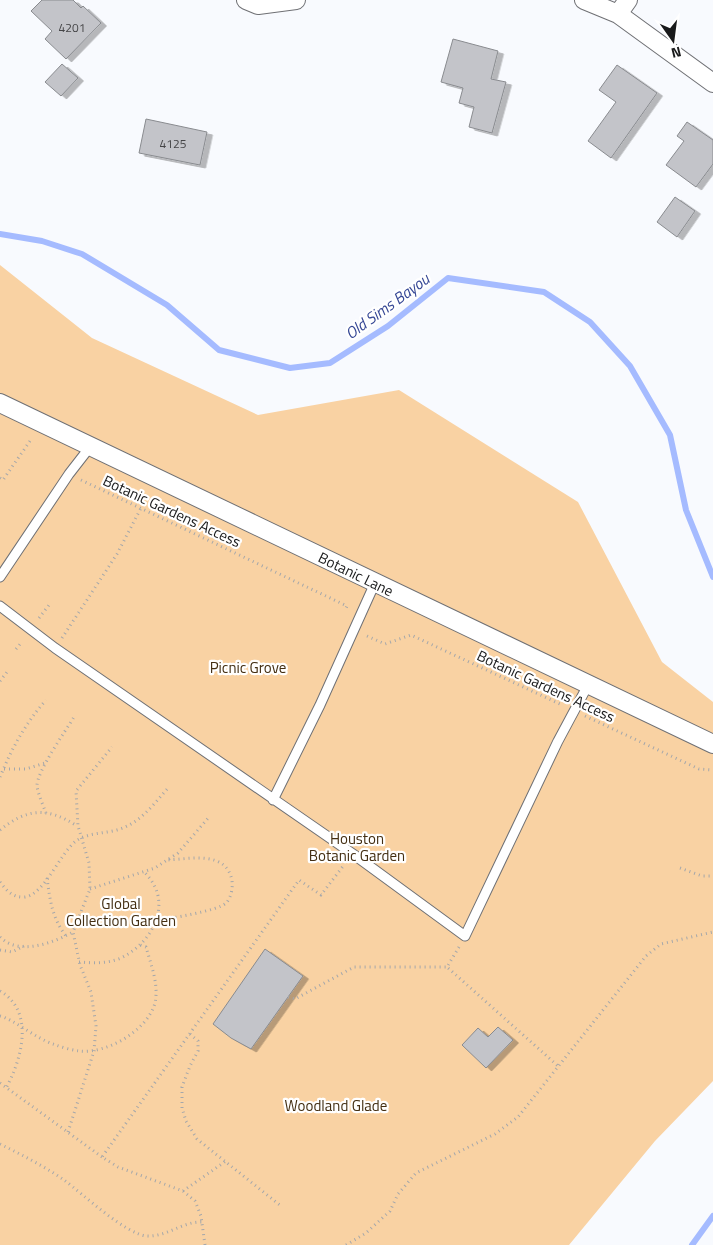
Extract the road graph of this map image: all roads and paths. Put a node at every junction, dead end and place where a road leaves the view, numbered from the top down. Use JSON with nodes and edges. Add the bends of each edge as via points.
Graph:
{"nodes":[{"id":1,"x":246,"y":0,"type":"edge"},
{"id":2,"x":296,"y":0,"type":"edge"},
{"id":3,"x":584,"y":0,"type":"edge"},
{"id":4,"x":623,"y":7,"type":"edge"},
{"id":5,"x":713,"y":83,"type":"edge"},
{"id":6,"x":0,"y":403,"type":"edge"},
{"id":7,"x":42,"y":423,"type":"junction"},
{"id":8,"x":90,"y":446,"type":"junction"},
{"id":9,"x":0,"y":478,"type":"edge"},
{"id":10,"x":80,"y":480,"type":"dead end"},
{"id":11,"x":141,"y":508,"type":"junction"},
{"id":12,"x":0,"y":577,"type":"edge"},
{"id":13,"x":375,"y":583,"type":"junction"},
{"id":14,"x":49,"y":605,"type":"dead end"},
{"id":15,"x":0,"y":606,"type":"edge"},
{"id":16,"x":343,"y":614,"type":"dead end"},
{"id":17,"x":38,"y":619,"type":"dead end"},
{"id":18,"x":370,"y":638,"type":"dead end"},
{"id":19,"x":21,"y":643,"type":"dead end"},
{"id":20,"x":55,"y":648,"type":"junction"},
{"id":21,"x":16,"y":649,"type":"dead end"},
{"id":22,"x":7,"y":672,"type":"dead end"},
{"id":23,"x":0,"y":681,"type":"edge"},
{"id":24,"x":588,"y":685,"type":"junction"},
{"id":25,"x":46,"y":700,"type":"dead end"},
{"id":26,"x":574,"y":711,"type":"junction"},
{"id":27,"x":74,"y":717,"type":"dead end"},
{"id":28,"x":713,"y":744,"type":"edge"},
{"id":29,"x":112,"y":747,"type":"dead end"},
{"id":30,"x":46,"y":763,"type":"junction"},
{"id":31,"x":4,"y":768,"type":"junction"},
{"id":32,"x":713,"y":770,"type":"edge"},
{"id":33,"x":0,"y":777,"type":"edge"},
{"id":34,"x":168,"y":788,"type":"dead end"},
{"id":35,"x":273,"y":800,"type":"junction"},
{"id":36,"x":46,"y":813,"type":"junction"},
{"id":37,"x":210,"y":816,"type":"dead end"},
{"id":38,"x":78,"y":826,"type":"junction"},
{"id":39,"x":0,"y":830,"type":"edge"},
{"id":40,"x":82,"y":838,"type":"junction"},
{"id":41,"x":353,"y":854,"type":"junction"},
{"id":42,"x":167,"y":860,"type":"junction"},
{"id":43,"x":680,"y":868,"type":"dead end"},
{"id":44,"x":143,"y":872,"type":"junction"},
{"id":45,"x":713,"y":876,"type":"edge"},
{"id":46,"x":47,"y":878,"type":"junction"},
{"id":47,"x":0,"y":882,"type":"edge"},
{"id":48,"x":90,"y":890,"type":"junction"},
{"id":49,"x":156,"y":921,"type":"junction"},
{"id":50,"x":73,"y":932,"type":"junction"},
{"id":51,"x":713,"y":932,"type":"edge"},
{"id":52,"x":66,"y":936,"type":"junction"},
{"id":53,"x":465,"y":936,"type":"junction"},
{"id":54,"x":0,"y":937,"type":"edge"},
{"id":55,"x":140,"y":945,"type":"junction"},
{"id":56,"x":24,"y":946,"type":"junction"},
{"id":57,"x":0,"y":950,"type":"edge"},
{"id":58,"x":79,"y":962,"type":"junction"},
{"id":59,"x":447,"y":967,"type":"junction"},
{"id":60,"x":0,"y":991,"type":"edge"},
{"id":61,"x":288,"y":998,"type":"dead end"},
{"id":62,"x":0,"y":1016,"type":"edge"},
{"id":63,"x":22,"y":1028,"type":"junction"},
{"id":64,"x":190,"y":1034,"type":"junction"},
{"id":65,"x":94,"y":1051,"type":"junction"},
{"id":66,"x":558,"y":1066,"type":"junction"},
{"id":67,"x":0,"y":1083,"type":"edge"},
{"id":68,"x":6,"y":1088,"type":"junction"},
{"id":69,"x":68,"y":1132,"type":"junction"},
{"id":70,"x":0,"y":1144,"type":"edge"},
{"id":71,"x":102,"y":1157,"type":"junction"},
{"id":72,"x":226,"y":1161,"type":"junction"},
{"id":73,"x":182,"y":1191,"type":"junction"},
{"id":74,"x":281,"y":1206,"type":"dead end"},
{"id":75,"x":203,"y":1222,"type":"junction"},
{"id":76,"x":205,"y":1245,"type":"edge"},
{"id":77,"x":346,"y":1245,"type":"edge"}],
"edges":[{"from":1,"to":2,"type":"street","via":[[258,5]]},
{"from":3,"to":4,"type":"street"},
{"from":4,"to":5,"type":"street"},
{"from":6,"to":7,"type":"street","name":"Botanic Lane"},
{"from":7,"to":8,"type":"street","name":"Botanic Lane"},
{"from":7,"to":9,"type":"path","via":[[3,480]]},
{"from":8,"to":12,"type":"lane"},
{"from":8,"to":13,"type":"street","name":"Botanic Lane"},
{"from":10,"to":11,"type":"path","name":"Botanic Gardens Access"},
{"from":11,"to":16,"type":"path","name":"Botanic Gardens Access","via":[[347,606]]},
{"from":11,"to":20,"type":"path","via":[[117,554]]},
{"from":13,"to":24,"type":"street","name":"Botanic Lane"},
{"from":13,"to":35,"type":"lane"},
{"from":14,"to":17,"type":"path"},
{"from":15,"to":20,"type":"lane"},
{"from":18,"to":26,"type":"path","name":"Botanic Gardens Access","via":[[385,644],[411,635]]},
{"from":19,"to":21,"type":"path"},
{"from":20,"to":35,"type":"lane"},
{"from":22,"to":23,"type":"path"},
{"from":24,"to":26,"type":"lane"},
{"from":24,"to":28,"type":"street","name":"Botanic Lane"},
{"from":25,"to":31,"type":"path","via":[[26,723]]},
{"from":26,"to":32,"type":"path","name":"Botanic Gardens Access","via":[[699,769]]},
{"from":26,"to":53,"type":"lane"},
{"from":27,"to":30,"type":"path"},
{"from":29,"to":38,"type":"path","via":[[76,791]]},
{"from":30,"to":31,"type":"path","via":[[26,769]]},
{"from":30,"to":36,"type":"path","via":[[37,786]]},
{"from":31,"to":33,"type":"path"},
{"from":34,"to":40,"type":"path","via":[[140,819],[120,829]]},
{"from":35,"to":41,"type":"lane"},
{"from":36,"to":38,"type":"path"},
{"from":36,"to":39,"type":"path","via":[[16,817]]},
{"from":37,"to":42,"type":"path","via":[[178,853]]},
{"from":38,"to":40,"type":"path"},
{"from":40,"to":46,"type":"path","via":[[75,842]]},
{"from":40,"to":48,"type":"path","via":[[89,863]]},
{"from":41,"to":53,"type":"lane"},
{"from":41,"to":64,"type":"path","via":[[321,895],[299,880]]},
{"from":42,"to":44,"type":"path"},
{"from":42,"to":49,"type":"path","via":[[209,858],[220,862],[231,874],[233,888],[226,902],[212,911]]},
{"from":43,"to":45,"type":"path","via":[[702,876]]},
{"from":44,"to":48,"type":"path"},
{"from":44,"to":49,"type":"path","via":[[153,880],[158,893]]},
{"from":46,"to":47,"type":"path","via":[[27,897],[8,892]]},
{"from":46,"to":52,"type":"path","via":[[52,909]]},
{"from":48,"to":50,"type":"path"},
{"from":49,"to":55,"type":"path"},
{"from":50,"to":52,"type":"path"},
{"from":50,"to":58,"type":"path"},
{"from":51,"to":66,"type":"path","via":[[661,944],[646,956]]},
{"from":52,"to":56,"type":"path","via":[[56,942]]},
{"from":53,"to":59,"type":"path"},
{"from":54,"to":56,"type":"path"},
{"from":55,"to":58,"type":"path","via":[[120,958],[100,964]]},
{"from":55,"to":65,"type":"path","via":[[146,947],[156,979],[154,1004],[142,1025],[122,1040]]},
{"from":56,"to":57,"type":"path","via":[[12,952]]},
{"from":58,"to":65,"type":"path","via":[[94,1006]]},
{"from":59,"to":61,"type":"path","via":[[354,967],[295,999]]},
{"from":59,"to":66,"type":"path"},
{"from":60,"to":63,"type":"path","via":[[12,998],[20,1013]]},
{"from":62,"to":63,"type":"path"},
{"from":63,"to":65,"type":"path","via":[[51,1044]]},
{"from":63,"to":68,"type":"path","via":[[21,1052]]},
{"from":64,"to":71,"type":"path"},
{"from":64,"to":72,"type":"path","via":[[198,1041],[198,1051],[182,1087],[182,1108],[197,1139]]},
{"from":65,"to":69,"type":"path"},
{"from":66,"to":77,"type":"path","via":[[518,1118],[495,1134],[416,1173],[398,1194],[390,1211],[366,1233]]},
{"from":67,"to":68,"type":"path"},
{"from":68,"to":69,"type":"path"},
{"from":69,"to":71,"type":"path"},
{"from":70,"to":75,"type":"path","via":[[63,1179],[130,1230],[147,1236],[165,1233],[192,1221]]},
{"from":71,"to":73,"type":"path","via":[[118,1167]]},
{"from":72,"to":73,"type":"path"},
{"from":72,"to":74,"type":"path"},
{"from":73,"to":75,"type":"path","via":[[195,1201]]},
{"from":75,"to":76,"type":"path"}]}
